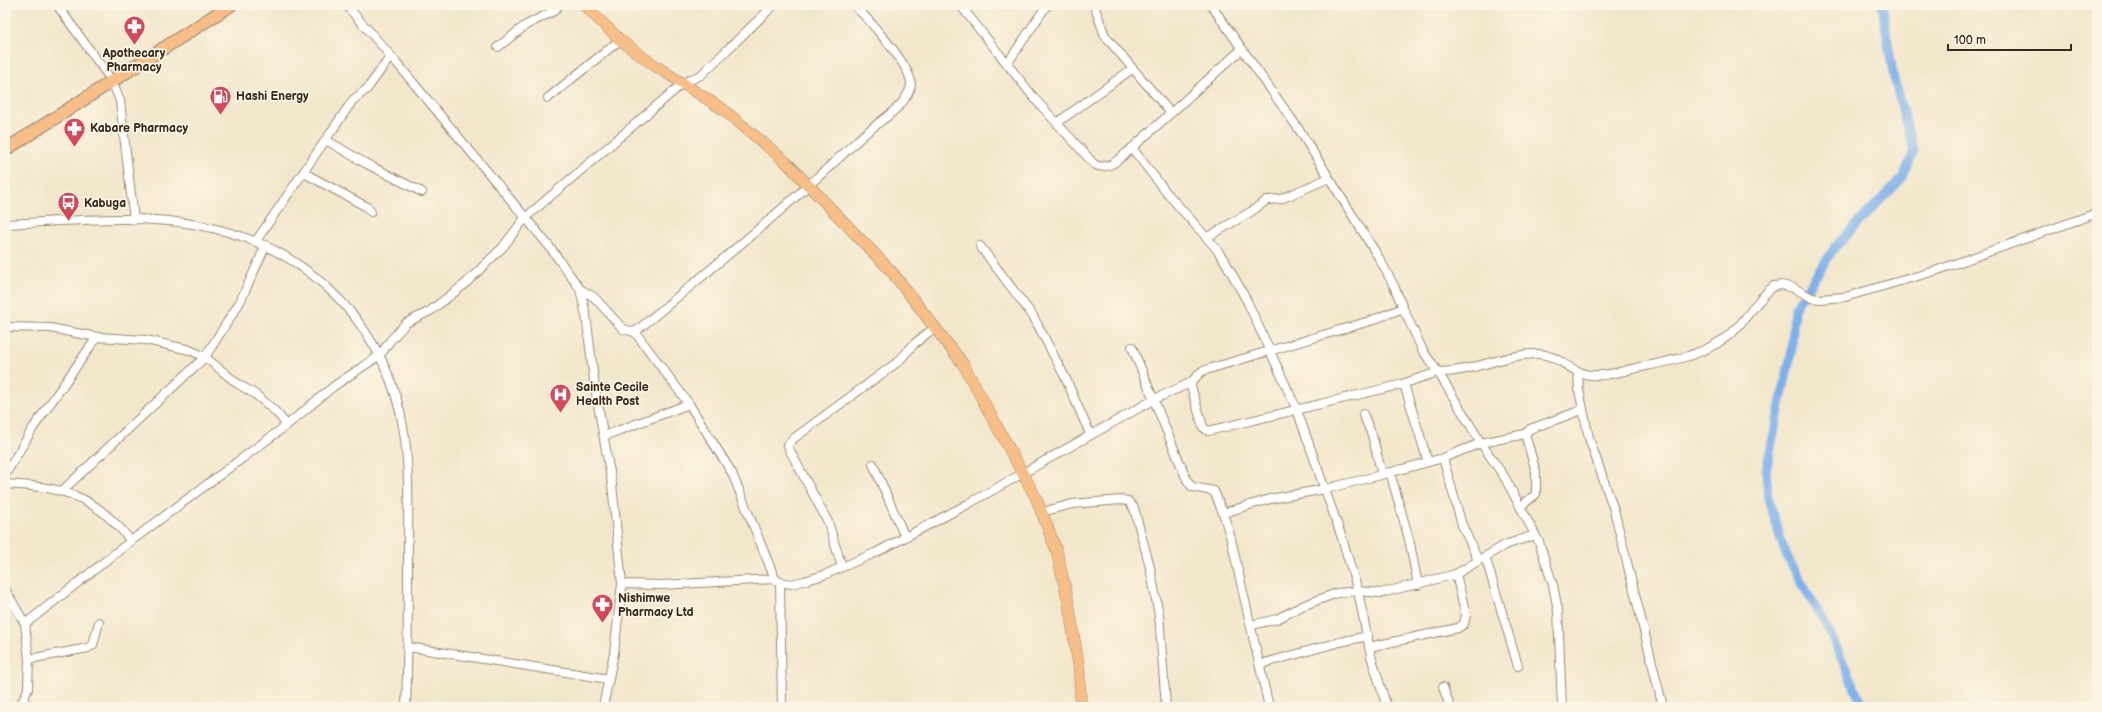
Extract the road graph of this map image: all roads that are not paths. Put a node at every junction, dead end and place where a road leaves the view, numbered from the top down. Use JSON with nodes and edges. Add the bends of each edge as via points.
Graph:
{"nodes":[{"id":1,"x":57,"y":5,"type":"edge"},
{"id":2,"x":231,"y":5,"type":"edge"},
{"id":3,"x":346,"y":5,"type":"edge"},
{"id":4,"x":559,"y":5,"type":"edge"},
{"id":5,"x":584,"y":5,"type":"edge"},
{"id":6,"x":774,"y":5,"type":"edge"},
{"id":7,"x":854,"y":5,"type":"edge"},
{"id":8,"x":1047,"y":5,"type":"edge"},
{"id":9,"x":1094,"y":5,"type":"edge"},
{"id":10,"x":1211,"y":5,"type":"edge"},
{"id":11,"x":963,"y":6,"type":"edge"},
{"id":12,"x":620,"y":40,"type":"junction"},
{"id":13,"x":498,"y":47,"type":"dead end"},
{"id":14,"x":1242,"y":49,"type":"junction"},
{"id":15,"x":391,"y":56,"type":"junction"},
{"id":16,"x":1007,"y":64,"type":"junction"},
{"id":17,"x":1132,"y":69,"type":"junction"},
{"id":18,"x":112,"y":81,"type":"junction"},
{"id":19,"x":683,"y":83,"type":"junction"},
{"id":20,"x":548,"y":98,"type":"dead end"},
{"id":21,"x":1170,"y":112,"type":"junction"},
{"id":22,"x":1058,"y":122,"type":"junction"},
{"id":23,"x":326,"y":140,"type":"junction"},
{"id":24,"x":1132,"y":148,"type":"junction"},
{"id":25,"x":5,"y":150,"type":"edge"},
{"id":26,"x":304,"y":173,"type":"junction"},
{"id":27,"x":1329,"y":178,"type":"junction"},
{"id":28,"x":809,"y":186,"type":"junction"},
{"id":29,"x":422,"y":192,"type":"dead end"},
{"id":30,"x":371,"y":212,"type":"dead end"},
{"id":31,"x":2097,"y":213,"type":"edge"},
{"id":32,"x":525,"y":218,"type":"junction"},
{"id":33,"x":134,"y":220,"type":"junction"},
{"id":34,"x":5,"y":224,"type":"edge"},
{"id":35,"x":1206,"y":238,"type":"junction"},
{"id":36,"x":256,"y":241,"type":"junction"},
{"id":37,"x":266,"y":245,"type":"junction"},
{"id":38,"x":980,"y":246,"type":"dead end"},
{"id":39,"x":580,"y":289,"type":"junction"},
{"id":40,"x":1403,"y":308,"type":"junction"},
{"id":41,"x":5,"y":327,"type":"edge"},
{"id":42,"x":934,"y":328,"type":"junction"},
{"id":43,"x":634,"y":332,"type":"junction"},
{"id":44,"x":97,"y":337,"type":"junction"},
{"id":45,"x":1132,"y":347,"type":"dead end"},
{"id":46,"x":1269,"y":351,"type":"junction"},
{"id":47,"x":380,"y":355,"type":"junction"},
{"id":48,"x":206,"y":357,"type":"junction"},
{"id":49,"x":1578,"y":371,"type":"junction"},
{"id":50,"x":1438,"y":372,"type":"junction"},
{"id":51,"x":1190,"y":383,"type":"junction"},
{"id":52,"x":1404,"y":384,"type":"junction"},
{"id":53,"x":1154,"y":399,"type":"junction"},
{"id":54,"x":689,"y":404,"type":"junction"},
{"id":55,"x":1297,"y":410,"type":"junction"},
{"id":56,"x":1582,"y":410,"type":"junction"},
{"id":57,"x":1363,"y":414,"type":"dead end"},
{"id":58,"x":287,"y":425,"type":"junction"},
{"id":59,"x":1090,"y":434,"type":"junction"},
{"id":60,"x":1525,"y":434,"type":"junction"},
{"id":61,"x":604,"y":436,"type":"junction"},
{"id":62,"x":1481,"y":444,"type":"junction"},
{"id":63,"x":1443,"y":458,"type":"junction"},
{"id":64,"x":1428,"y":462,"type":"junction"},
{"id":65,"x":873,"y":464,"type":"dead end"},
{"id":66,"x":1390,"y":472,"type":"junction"},
{"id":67,"x":1022,"y":473,"type":"junction"},
{"id":68,"x":1382,"y":474,"type":"junction"},
{"id":69,"x":5,"y":475,"type":"edge"},
{"id":70,"x":5,"y":484,"type":"edge"},
{"id":71,"x":1325,"y":489,"type":"junction"},
{"id":72,"x":62,"y":491,"type":"junction"},
{"id":73,"x":1521,"y":506,"type":"junction"},
{"id":74,"x":1042,"y":512,"type":"junction"},
{"id":75,"x":1223,"y":513,"type":"junction"},
{"id":76,"x":1535,"y":535,"type":"junction"},
{"id":77,"x":904,"y":537,"type":"junction"},
{"id":78,"x":131,"y":541,"type":"junction"},
{"id":79,"x":1485,"y":556,"type":"junction"},
{"id":80,"x":1478,"y":560,"type":"junction"},
{"id":81,"x":842,"y":567,"type":"junction"},
{"id":82,"x":1456,"y":574,"type":"junction"},
{"id":83,"x":778,"y":581,"type":"junction"},
{"id":84,"x":622,"y":584,"type":"junction"},
{"id":85,"x":1418,"y":585,"type":"junction"},
{"id":86,"x":5,"y":589,"type":"edge"},
{"id":87,"x":1358,"y":591,"type":"junction"},
{"id":88,"x":99,"y":622,"type":"dead end"},
{"id":89,"x":25,"y":624,"type":"junction"},
{"id":90,"x":1252,"y":625,"type":"junction"},
{"id":91,"x":1368,"y":636,"type":"junction"},
{"id":92,"x":408,"y":647,"type":"junction"},
{"id":93,"x":1369,"y":647,"type":"junction"},
{"id":94,"x":29,"y":659,"type":"junction"},
{"id":95,"x":1261,"y":664,"type":"junction"},
{"id":96,"x":1518,"y":666,"type":"dead end"},
{"id":97,"x":609,"y":679,"type":"junction"},
{"id":98,"x":1443,"y":688,"type":"dead end"},
{"id":99,"x":20,"y":707,"type":"edge"},
{"id":100,"x":406,"y":707,"type":"edge"},
{"id":101,"x":603,"y":707,"type":"edge"},
{"id":102,"x":782,"y":707,"type":"edge"},
{"id":103,"x":1081,"y":707,"type":"edge"},
{"id":104,"x":1166,"y":707,"type":"edge"},
{"id":105,"x":1269,"y":707,"type":"edge"},
{"id":106,"x":1385,"y":707,"type":"edge"},
{"id":107,"x":1450,"y":707,"type":"edge"},
{"id":108,"x":1562,"y":707,"type":"edge"},
{"id":109,"x":1663,"y":707,"type":"edge"}],
"edges":[{"from":1,"to":18,"type":"street"},
{"from":2,"to":18,"type":"highway"},
{"from":3,"to":15,"type":"street"},
{"from":4,"to":13,"type":"street","via":[[554,11],[526,25]]},
{"from":5,"to":12,"type":"main road"},
{"from":6,"to":19,"type":"street","via":[[704,72]]},
{"from":7,"to":28,"type":"street","via":[[881,32],[904,67],[911,86],[901,104],[869,129]]},
{"from":8,"to":16,"type":"street"},
{"from":9,"to":17,"type":"street","via":[[1105,36]]},
{"from":10,"to":14,"type":"street"},
{"from":11,"to":16,"type":"street"},
{"from":12,"to":19,"type":"main road"},
{"from":12,"to":20,"type":"street"},
{"from":14,"to":21,"type":"street"},
{"from":14,"to":27,"type":"street","via":[[1282,104]]},
{"from":15,"to":23,"type":"street","via":[[366,89],[353,100]]},
{"from":15,"to":32,"type":"street"},
{"from":16,"to":22,"type":"street"},
{"from":17,"to":21,"type":"street"},
{"from":17,"to":22,"type":"street"},
{"from":18,"to":25,"type":"highway"},
{"from":18,"to":33,"type":"street","via":[[122,108]]},
{"from":19,"to":28,"type":"main road","via":[[724,110],[768,145]]},
{"from":19,"to":32,"type":"street"},
{"from":21,"to":24,"type":"street"},
{"from":22,"to":24,"type":"street","via":[[1099,168],[1107,167]]},
{"from":23,"to":26,"type":"street"},
{"from":23,"to":29,"type":"street"},
{"from":24,"to":35,"type":"street"},
{"from":26,"to":30,"type":"street","via":[[368,207]]},
{"from":26,"to":36,"type":"street"},
{"from":27,"to":35,"type":"street","via":[[1281,199],[1267,200],[1252,212]]},
{"from":27,"to":40,"type":"street","via":[[1379,258]]},
{"from":28,"to":42,"type":"main road","via":[[892,272]]},
{"from":28,"to":43,"type":"street"},
{"from":31,"to":49,"type":"street","via":[[1867,291],[1830,299],[1812,298],[1794,288],[1774,286],[1734,330],[1705,350],[1684,358],[1616,373],[1595,376]]},
{"from":32,"to":39,"type":"street"},
{"from":32,"to":47,"type":"street","via":[[503,247],[465,284],[430,311],[406,323]]},
{"from":33,"to":34,"type":"street"},
{"from":33,"to":36,"type":"street","via":[[216,228]]},
{"from":35,"to":46,"type":"street","via":[[1221,255],[1236,280]]},
{"from":36,"to":37,"type":"street"},
{"from":37,"to":47,"type":"street","via":[[324,284],[349,310]]},
{"from":37,"to":48,"type":"street","via":[[240,302]]},
{"from":38,"to":59,"type":"street","via":[[1033,316],[1065,377]]},
{"from":39,"to":43,"type":"street","via":[[594,297],[623,329]]},
{"from":39,"to":61,"type":"street"},
{"from":40,"to":46,"type":"street","via":[[1370,321]]},
{"from":40,"to":50,"type":"street","via":[[1423,351]]},
{"from":41,"to":44,"type":"street","via":[[50,328]]},
{"from":42,"to":67,"type":"main road","via":[[971,377]]},
{"from":42,"to":81,"type":"street","via":[[914,344],[899,361],[788,445],[828,522]]},
{"from":43,"to":54,"type":"street"},
{"from":44,"to":48,"type":"street","via":[[146,340]]},
{"from":44,"to":69,"type":"street","via":[[33,428]]},
{"from":45,"to":53,"type":"street"},
{"from":46,"to":51,"type":"street","via":[[1202,371]]},
{"from":46,"to":55,"type":"street"},
{"from":47,"to":58,"type":"street","via":[[334,386]]},
{"from":47,"to":92,"type":"street","via":[[393,387],[404,434],[408,490]]},
{"from":48,"to":58,"type":"street","via":[[238,384],[265,402]]},
{"from":48,"to":72,"type":"street"},
{"from":49,"to":50,"type":"street","via":[[1551,357],[1539,354],[1462,370]]},
{"from":49,"to":56,"type":"street"},
{"from":50,"to":52,"type":"street"},
{"from":50,"to":62,"type":"street"},
{"from":51,"to":53,"type":"street"},
{"from":51,"to":55,"type":"street","via":[[1203,427],[1208,431]]},
{"from":52,"to":55,"type":"street"},
{"from":52,"to":64,"type":"street"},
{"from":53,"to":59,"type":"street"},
{"from":53,"to":75,"type":"street","via":[[1189,484],[1214,491]]},
{"from":54,"to":61,"type":"street"},
{"from":54,"to":83,"type":"street","via":[[732,473]]},
{"from":55,"to":71,"type":"street"},
{"from":56,"to":60,"type":"street","via":[[1530,429]]},
{"from":56,"to":109,"type":"street","via":[[1592,448],[1614,510]]},
{"from":57,"to":68,"type":"street","via":[[1372,435]]},
{"from":58,"to":78,"type":"street"},
{"from":59,"to":67,"type":"street"},
{"from":60,"to":62,"type":"street"},
{"from":60,"to":73,"type":"street","via":[[1537,481],[1536,494]]},
{"from":61,"to":84,"type":"street","via":[[612,484]]},
{"from":62,"to":63,"type":"street"},
{"from":62,"to":73,"type":"street","via":[[1506,478]]},
{"from":63,"to":64,"type":"street"},
{"from":63,"to":80,"type":"street","via":[[1462,525]]},
{"from":64,"to":66,"type":"street"},
{"from":65,"to":77,"type":"street"},
{"from":66,"to":68,"type":"street"},
{"from":66,"to":85,"type":"street","via":[[1407,532]]},
{"from":67,"to":74,"type":"main road"},
{"from":67,"to":77,"type":"street"},
{"from":68,"to":71,"type":"street"},
{"from":70,"to":72,"type":"street"},
{"from":71,"to":75,"type":"street","via":[[1270,499]]},
{"from":71,"to":87,"type":"street"},
{"from":72,"to":78,"type":"street","via":[[96,505]]},
{"from":73,"to":76,"type":"street"},
{"from":74,"to":103,"type":"main road","via":[[1056,549],[1068,600],[1079,668]]},
{"from":74,"to":104,"type":"street","via":[[1072,504],[1121,500],[1128,501],[1134,508],[1148,559],[1159,615]]},
{"from":75,"to":90,"type":"street"},
{"from":76,"to":79,"type":"street"},
{"from":76,"to":108,"type":"street","via":[[1553,585],[1558,610]]},
{"from":77,"to":81,"type":"street"},
{"from":78,"to":89,"type":"street"},
{"from":79,"to":80,"type":"street"},
{"from":79,"to":96,"type":"street"},
{"from":80,"to":82,"type":"street"},
{"from":81,"to":83,"type":"street","via":[[791,584]]},
{"from":82,"to":85,"type":"street"},
{"from":82,"to":93,"type":"street","via":[[1466,615],[1464,624],[1458,628]]},
{"from":83,"to":84,"type":"street"},
{"from":83,"to":102,"type":"street"},
{"from":84,"to":97,"type":"street"},
{"from":85,"to":87,"type":"street","via":[[1381,593]]},
{"from":86,"to":89,"type":"street"},
{"from":87,"to":90,"type":"street","via":[[1337,593],[1276,619]]},
{"from":87,"to":91,"type":"street"},
{"from":88,"to":94,"type":"street","via":[[93,645],[88,648]]},
{"from":89,"to":94,"type":"street"},
{"from":90,"to":95,"type":"street"},
{"from":91,"to":93,"type":"street"},
{"from":91,"to":95,"type":"street"},
{"from":92,"to":97,"type":"street"},
{"from":92,"to":100,"type":"street"},
{"from":93,"to":106,"type":"street"},
{"from":94,"to":99,"type":"street","via":[[28,689]]},
{"from":95,"to":105,"type":"street"},
{"from":97,"to":101,"type":"street"},
{"from":98,"to":107,"type":"street"}]}
